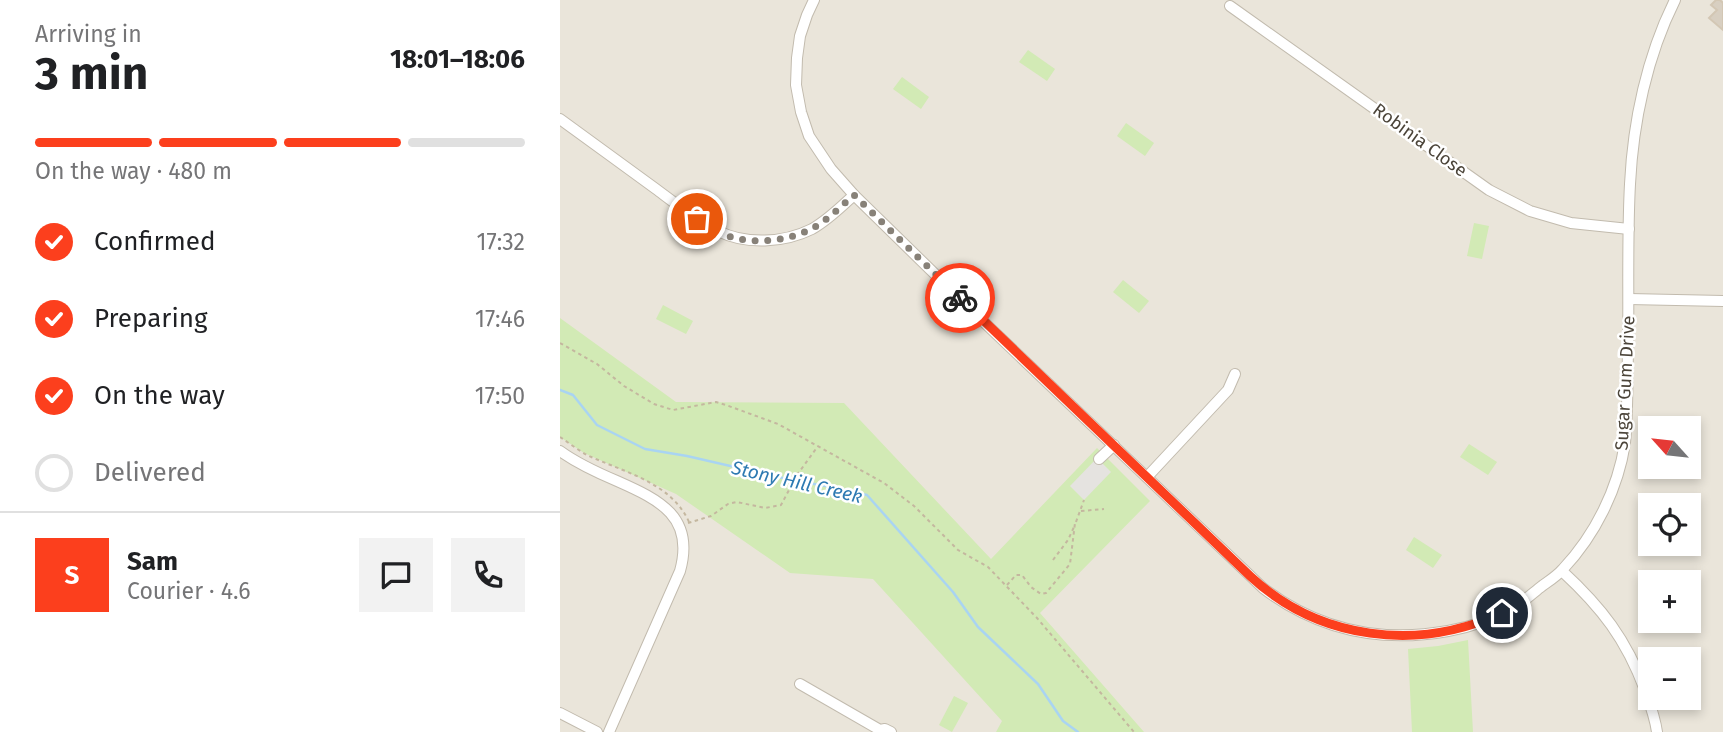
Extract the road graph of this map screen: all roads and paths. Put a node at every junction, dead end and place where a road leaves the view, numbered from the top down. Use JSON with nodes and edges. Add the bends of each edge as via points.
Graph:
{"nodes":[{"id":1,"x":814,"y":0,"type":"edge"},
{"id":2,"x":1675,"y":0,"type":"edge"},
{"id":3,"x":1230,"y":6,"type":"dead end"},
{"id":4,"x":560,"y":119,"type":"edge"},
{"id":5,"x":854,"y":195,"type":"junction"},
{"id":6,"x":1629,"y":229,"type":"junction"},
{"id":7,"x":1629,"y":299,"type":"junction"},
{"id":8,"x":1723,"y":301,"type":"edge"},
{"id":9,"x":560,"y":343,"type":"edge"},
{"id":10,"x":1235,"y":374,"type":"dead end"},
{"id":11,"x":1114,"y":445,"type":"junction"},
{"id":12,"x":819,"y":446,"type":"junction"},
{"id":13,"x":560,"y":452,"type":"edge"},
{"id":14,"x":1099,"y":460,"type":"dead end"},
{"id":15,"x":1147,"y":477,"type":"junction"},
{"id":16,"x":1084,"y":500,"type":"dead end"},
{"id":17,"x":1104,"y":509,"type":"dead end"},
{"id":18,"x":1080,"y":511,"type":"junction"},
{"id":19,"x":1075,"y":523,"type":"junction"},
{"id":20,"x":684,"y":525,"type":"dead end"},
{"id":21,"x":1053,"y":559,"type":"dead end"},
{"id":22,"x":1562,"y":571,"type":"junction"},
{"id":23,"x":1006,"y":586,"type":"junction"},
{"id":24,"x":800,"y":684,"type":"dead end"},
{"id":25,"x":560,"y":713,"type":"edge"},
{"id":26,"x":880,"y":731,"type":"edge"},
{"id":27,"x":597,"y":732,"type":"edge"},
{"id":28,"x":609,"y":732,"type":"edge"},
{"id":29,"x":891,"y":732,"type":"edge"},
{"id":30,"x":1134,"y":732,"type":"edge"},
{"id":31,"x":1657,"y":732,"type":"edge"}],
"edges":[{"from":1,"to":5,"type":"street","name":"Sugar Gum Drive","via":[[798,48],[798,97],[815,147]]},
{"from":2,"to":6,"type":"street","name":"Sugar Gum Drive","via":[[1659,36],[1637,117]]},
{"from":3,"to":6,"type":"street","name":"Robinia Close","via":[[1489,190],[1530,211],[1571,223]]},
{"from":4,"to":5,"type":"street","via":[[697,219],[730,236],[755,240],[797,235],[825,221]]},
{"from":5,"to":11,"type":"street","name":"Sugar Gum Drive"},
{"from":6,"to":7,"type":"street","name":"Sugar Gum Drive"},
{"from":7,"to":8,"type":"street"},
{"from":7,"to":22,"type":"street","name":"Sugar Gum Drive","via":[[1625,443],[1617,476],[1587,540]]},
{"from":9,"to":12,"type":"path","via":[[654,404],[673,410],[716,402],[778,424]]},
{"from":10,"to":15,"type":"street","via":[[1228,390]]},
{"from":11,"to":14,"type":"street"},
{"from":11,"to":15,"type":"street","name":"Sugar Gum Drive"},
{"from":12,"to":20,"type":"path","via":[[782,505],[765,508],[737,502]]},
{"from":12,"to":23,"type":"path","via":[[884,483],[958,550],[988,566]]},
{"from":13,"to":28,"type":"street","via":[[659,502],[674,518],[683,543],[680,571]]},
{"from":15,"to":22,"type":"street","name":"Sugar Gum Drive","via":[[1278,599],[1312,617],[1364,633],[1425,635],[1487,620],[1516,606]]},
{"from":16,"to":18,"type":"path"},
{"from":17,"to":18,"type":"path"},
{"from":18,"to":19,"type":"path"},
{"from":19,"to":21,"type":"path"},
{"from":19,"to":23,"type":"path","via":[[1070,564],[1046,593],[1031,587],[1022,575]]},
{"from":22,"to":31,"type":"street","via":[[1614,626],[1635,663]]},
{"from":23,"to":30,"type":"path"},
{"from":24,"to":26,"type":"street"},
{"from":25,"to":27,"type":"street"},
{"from":26,"to":29,"type":"street"}]}
